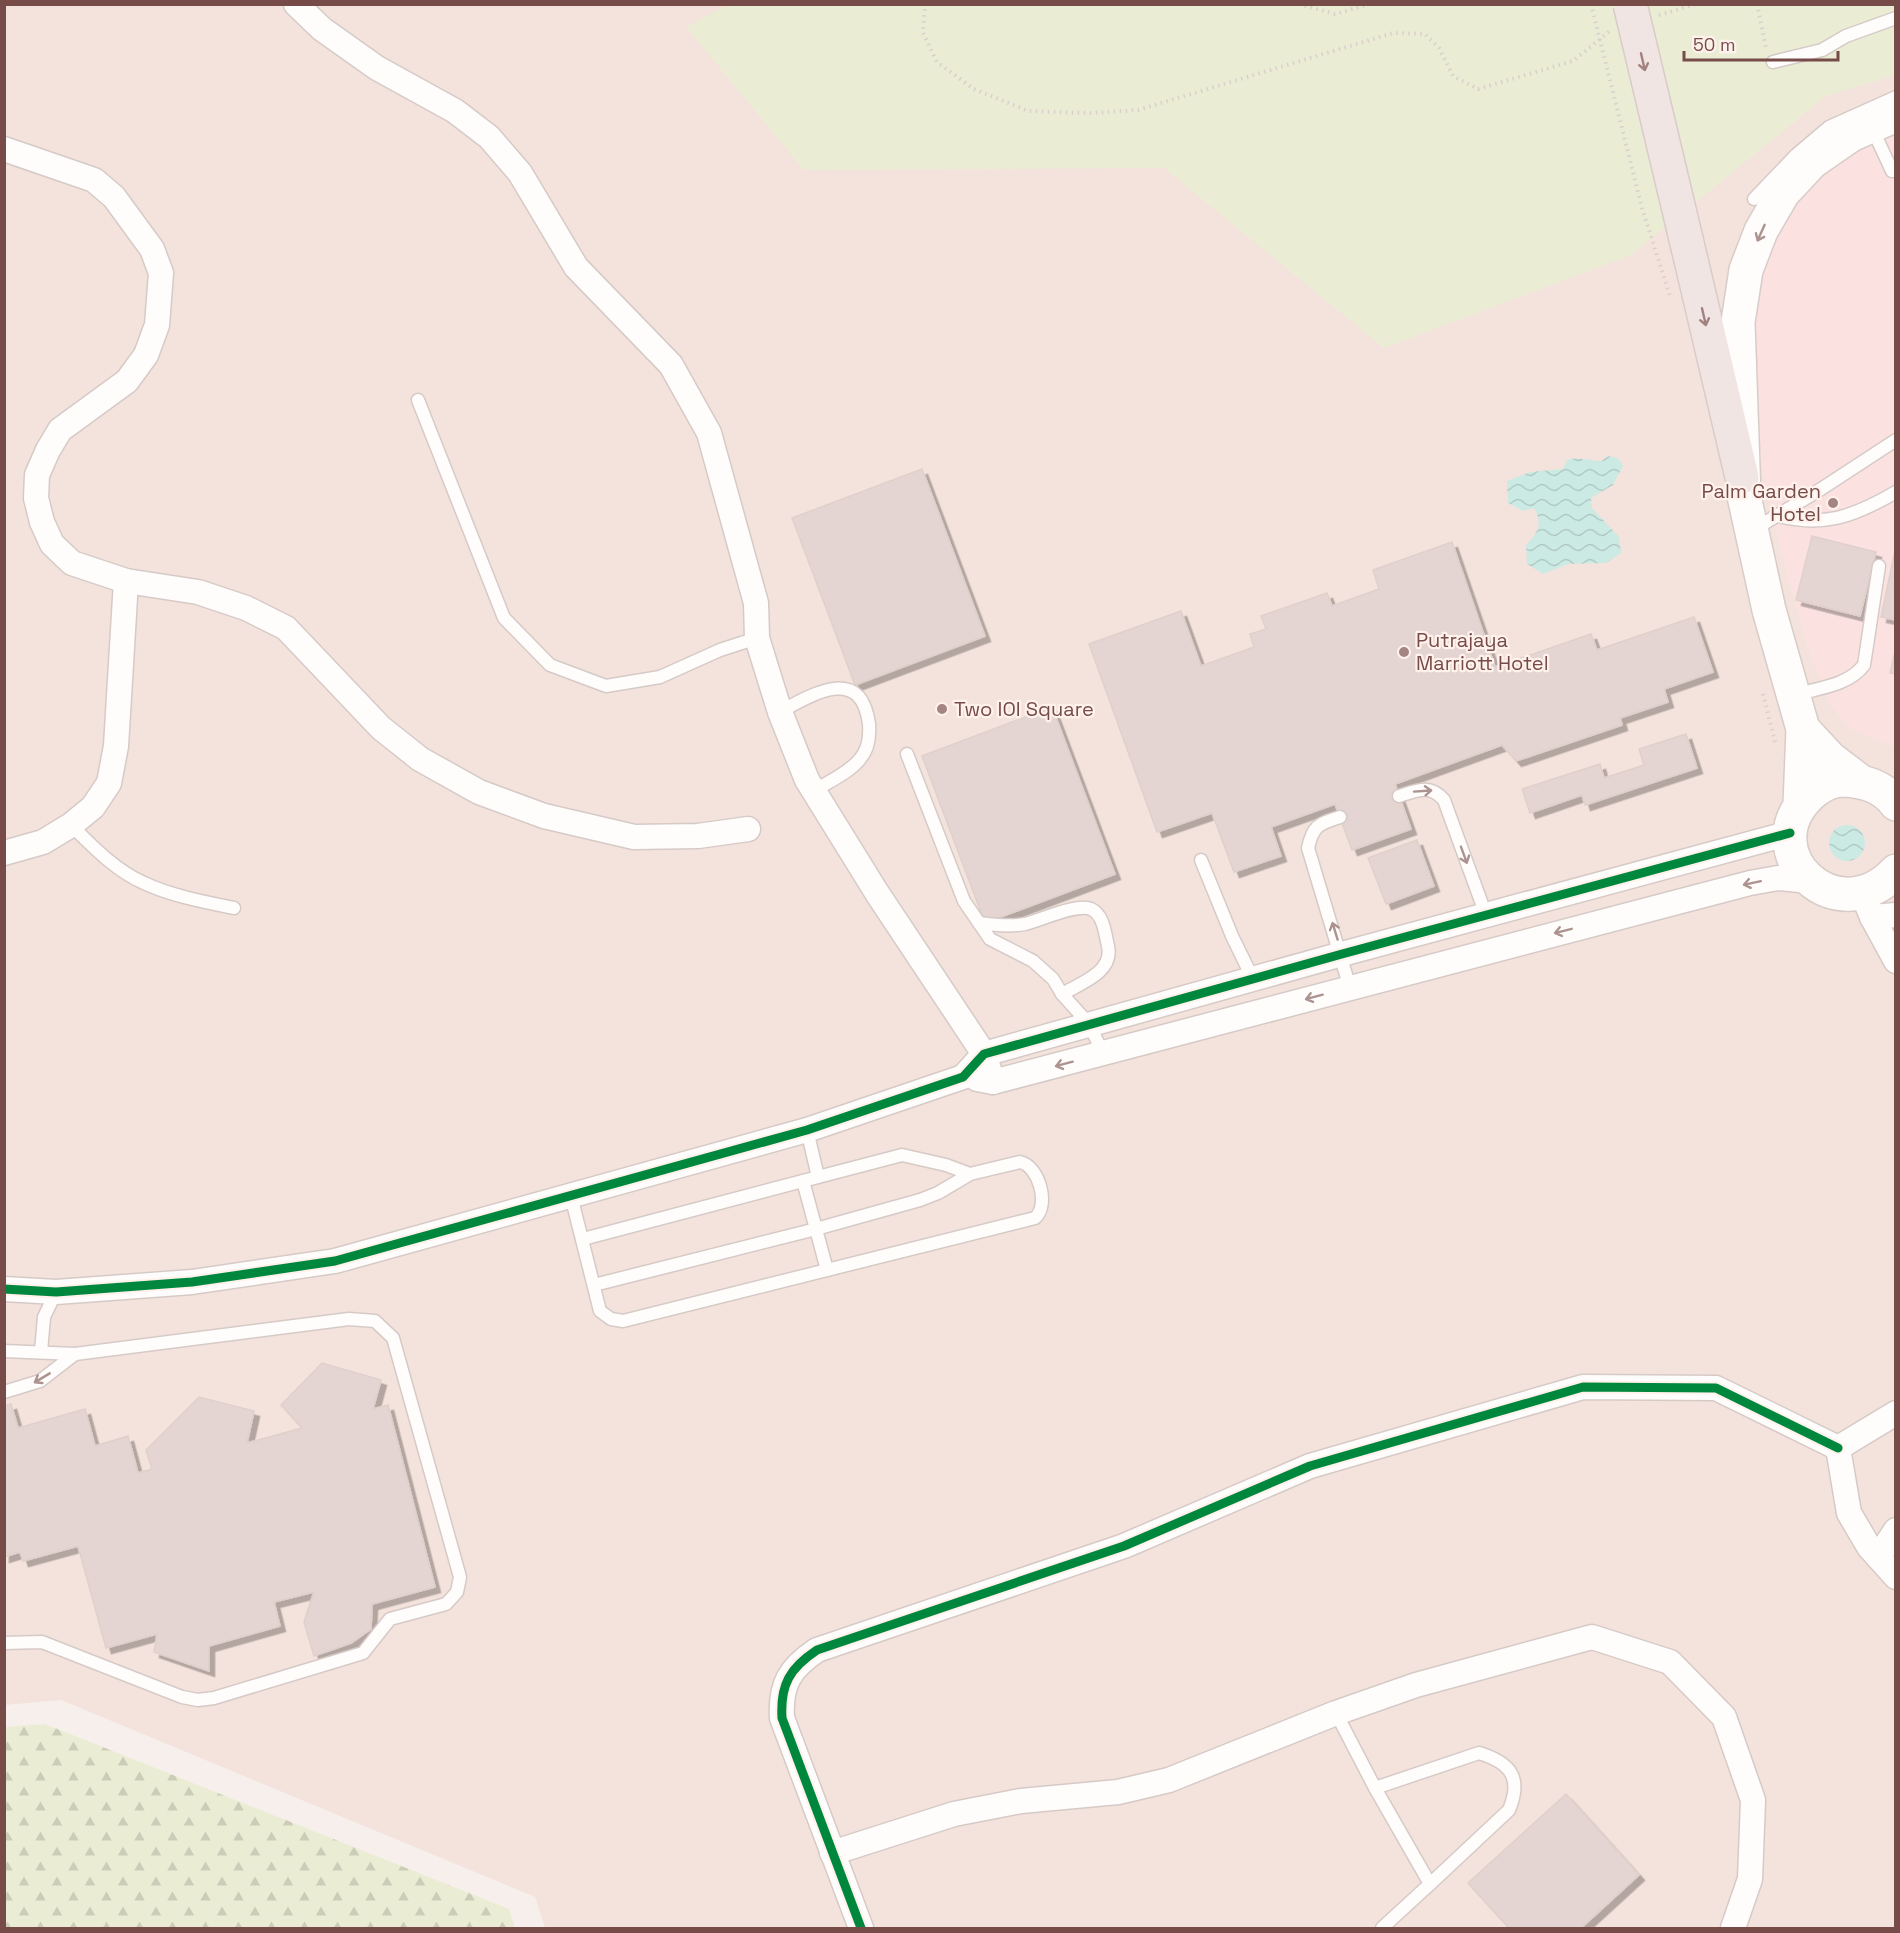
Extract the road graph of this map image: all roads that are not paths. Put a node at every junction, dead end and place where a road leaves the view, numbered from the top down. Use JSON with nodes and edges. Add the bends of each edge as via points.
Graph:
{"nodes":[{"id":1,"x":296,"y":4,"type":"edge"},
{"id":2,"x":1633,"y":17,"type":"edge"},
{"id":3,"x":1896,"y":18,"type":"edge"},
{"id":4,"x":1773,"y":62,"type":"road end"},
{"id":5,"x":1896,"y":97,"type":"edge"},
{"id":6,"x":1883,"y":120,"type":"edge"},
{"id":7,"x":4,"y":148,"type":"edge"},
{"id":8,"x":1892,"y":171,"type":"dead end"},
{"id":9,"x":1754,"y":199,"type":"dead end"},
{"id":10,"x":418,"y":400,"type":"dead end"},
{"id":11,"x":1896,"y":440,"type":"edge"},
{"id":12,"x":1742,"y":477,"type":"junction"},
{"id":13,"x":1896,"y":492,"type":"edge"},
{"id":14,"x":1763,"y":523,"type":"junction"},
{"id":15,"x":1879,"y":566,"type":"dead end"},
{"id":16,"x":126,"y":581,"type":"junction"},
{"id":17,"x":757,"y":638,"type":"junction"},
{"id":18,"x":1793,"y":695,"type":"junction"},
{"id":19,"x":780,"y":712,"type":"junction"},
{"id":20,"x":1803,"y":729,"type":"junction"},
{"id":21,"x":907,"y":754,"type":"dead end"},
{"id":22,"x":1860,"y":781,"type":"junction"},
{"id":23,"x":814,"y":792,"type":"junction"},
{"id":24,"x":1399,"y":796,"type":"dead end"},
{"id":25,"x":1895,"y":802,"type":"edge"},
{"id":26,"x":1340,"y":817,"type":"dead end"},
{"id":27,"x":1795,"y":819,"type":"junction"},
{"id":28,"x":71,"y":825,"type":"junction"},
{"id":29,"x":748,"y":829,"type":"dead end"},
{"id":30,"x":4,"y":853,"type":"edge"},
{"id":31,"x":1201,"y":860,"type":"dead end"},
{"id":32,"x":1896,"y":871,"type":"edge"},
{"id":33,"x":1810,"y":881,"type":"junction"},
{"id":34,"x":1867,"y":905,"type":"junction"},
{"id":35,"x":234,"y":908,"type":"dead end"},
{"id":36,"x":1485,"y":915,"type":"junction"},
{"id":37,"x":1896,"y":915,"type":"edge"},
{"id":38,"x":979,"y":923,"type":"junction"},
{"id":39,"x":1342,"y":954,"type":"junction"},
{"id":40,"x":1896,"y":961,"type":"edge"},
{"id":41,"x":1253,"y":979,"type":"junction"},
{"id":42,"x":1350,"y":988,"type":"junction"},
{"id":43,"x":1062,"y":994,"type":"junction"},
{"id":44,"x":1089,"y":1024,"type":"junction"},
{"id":45,"x":1103,"y":1053,"type":"junction"},
{"id":46,"x":984,"y":1054,"type":"junction"},
{"id":47,"x":963,"y":1077,"type":"junction"},
{"id":48,"x":993,"y":1082,"type":"junction"},
{"id":49,"x":807,"y":1130,"type":"junction"},
{"id":50,"x":970,"y":1174,"type":"junction"},
{"id":51,"x":818,"y":1177,"type":"junction"},
{"id":52,"x":803,"y":1181,"type":"junction"},
{"id":53,"x":571,"y":1196,"type":"junction"},
{"id":54,"x":816,"y":1229,"type":"junction"},
{"id":55,"x":583,"y":1239,"type":"junction"},
{"id":56,"x":827,"y":1270,"type":"junction"},
{"id":57,"x":594,"y":1286,"type":"junction"},
{"id":58,"x":4,"y":1289,"type":"edge"},
{"id":59,"x":56,"y":1292,"type":"junction"},
{"id":60,"x":4,"y":1351,"type":"edge"},
{"id":61,"x":41,"y":1352,"type":"junction"},
{"id":62,"x":75,"y":1354,"type":"junction"},
{"id":63,"x":4,"y":1392,"type":"edge"},
{"id":64,"x":1896,"y":1413,"type":"edge"},
{"id":65,"x":1838,"y":1448,"type":"junction"},
{"id":66,"x":1896,"y":1530,"type":"edge"},
{"id":67,"x":1878,"y":1557,"type":"junction"},
{"id":68,"x":1896,"y":1577,"type":"edge"},
{"id":69,"x":4,"y":1643,"type":"edge"},
{"id":70,"x":1336,"y":1713,"type":"junction"},
{"id":71,"x":1375,"y":1788,"type":"junction"},
{"id":72,"x":832,"y":1853,"type":"junction"},
{"id":73,"x":1430,"y":1884,"type":"junction"},
{"id":74,"x":861,"y":1929,"type":"edge"},
{"id":75,"x":1382,"y":1929,"type":"edge"},
{"id":76,"x":1733,"y":1929,"type":"edge"}],
"edges":[{"from":1,"to":17,"type":"street","via":[[322,29],[377,68],[455,111],[489,137],[520,173],[576,267],[672,365],[709,433],[756,603]]},
{"from":2,"to":12,"type":"highway","one_way":true,"bridge":true},
{"from":3,"to":4,"type":"lane","via":[[1846,36],[1822,50]]},
{"from":5,"to":9,"type":"lane","via":[[1829,127]]},
{"from":6,"to":8,"type":"lane"},
{"from":6,"to":12,"type":"street","one_way":true,"via":[[1851,135],[1812,162],[1783,193],[1761,231],[1746,270],[1738,322]]},
{"from":7,"to":16,"type":"street","via":[[94,180],[114,197],[152,249],[161,273],[157,325],[146,356],[127,381],[60,430],[37,475],[36,498],[52,544],[72,563]]},
{"from":10,"to":17,"type":"lane","via":[[504,618],[550,665],[606,686],[660,677]]},
{"from":11,"to":14,"type":"lane"},
{"from":12,"to":14,"type":"street"},
{"from":13,"to":14,"type":"lane","via":[[1822,522]]},
{"from":14,"to":18,"type":"street"},
{"from":15,"to":18,"type":"lane","via":[[1864,665],[1857,675],[1843,681]]},
{"from":16,"to":28,"type":"street","via":[[116,746],[109,783],[93,807]]},
{"from":16,"to":29,"type":"street","via":[[198,592],[246,608],[286,628],[381,728],[420,759],[479,792],[544,816],[633,837],[698,836]]},
{"from":17,"to":19,"type":"street"},
{"from":18,"to":20,"type":"street"},
{"from":19,"to":23,"type":"street"},
{"from":19,"to":23,"type":"lane","via":[[824,690],[843,688],[856,693],[866,706],[869,744],[860,760]]},
{"from":20,"to":22,"type":"street","via":[[1830,758]]},
{"from":20,"to":27,"type":"street"},
{"from":21,"to":38,"type":"lane","via":[[964,901]]},
{"from":22,"to":25,"type":"street","via":[[1879,788]]},
{"from":22,"to":27,"type":"street","via":[[1838,780],[1818,788]]},
{"from":23,"to":46,"type":"street"},
{"from":24,"to":36,"type":"lane","one_way":true,"via":[[1422,788],[1436,790],[1444,800]]},
{"from":39,"to":26,"type":"lane","one_way":true,"via":[[1308,848],[1311,832],[1321,823]]},
{"from":27,"to":33,"type":"street","via":[[1795,859]]},
{"from":27,"to":36,"type":"street"},
{"from":28,"to":30,"type":"street","via":[[43,842]]},
{"from":28,"to":35,"type":"lane","via":[[98,852],[142,883]]},
{"from":31,"to":41,"type":"lane"},
{"from":32,"to":34,"type":"street","via":[[1875,888]]},
{"from":33,"to":34,"type":"street"},
{"from":33,"to":42,"type":"street","one_way":true,"via":[[1778,878],[1750,883]]},
{"from":34,"to":37,"type":"street"},
{"from":34,"to":40,"type":"street"},
{"from":36,"to":39,"type":"street"},
{"from":38,"to":43,"type":"lane","via":[[990,939],[1033,961],[1053,979]]},
{"from":38,"to":43,"type":"lane","via":[[1023,924],[1080,908],[1092,910],[1101,918],[1110,955],[1097,974]]},
{"from":39,"to":41,"type":"street"},
{"from":39,"to":42,"type":"lane"},
{"from":41,"to":44,"type":"street"},
{"from":42,"to":45,"type":"street","one_way":true},
{"from":43,"to":44,"type":"lane"},
{"from":44,"to":45,"type":"lane"},
{"from":44,"to":46,"type":"street"},
{"from":45,"to":48,"type":"street","one_way":true},
{"from":46,"to":47,"type":"street"},
{"from":46,"to":48,"type":"street"},
{"from":47,"to":48,"type":"street"},
{"from":47,"to":49,"type":"street"},
{"from":49,"to":51,"type":"lane"},
{"from":49,"to":53,"type":"street"},
{"from":50,"to":51,"type":"lane","via":[[902,1155]]},
{"from":50,"to":54,"type":"lane","via":[[920,1200]]},
{"from":50,"to":56,"type":"lane","via":[[1020,1162],[1028,1164],[1034,1170],[1042,1212],[1035,1218]]},
{"from":51,"to":52,"type":"lane"},
{"from":52,"to":54,"type":"lane"},
{"from":52,"to":55,"type":"lane"},
{"from":53,"to":55,"type":"lane"},
{"from":53,"to":59,"type":"street","via":[[335,1261],[192,1282]]},
{"from":54,"to":56,"type":"lane"},
{"from":54,"to":57,"type":"lane"},
{"from":55,"to":57,"type":"lane"},
{"from":56,"to":57,"type":"lane","via":[[623,1321],[611,1320],[600,1311]]},
{"from":58,"to":59,"type":"street"},
{"from":59,"to":61,"type":"lane","via":[[44,1317]]},
{"from":60,"to":61,"type":"lane"},
{"from":61,"to":62,"type":"lane"},
{"from":62,"to":63,"type":"lane","one_way":true,"via":[[40,1381]]},
{"from":62,"to":69,"type":"lane","via":[[349,1319],[375,1321],[393,1338],[459,1584],[446,1604],[390,1619],[363,1653],[214,1698],[182,1697],[42,1642]]},
{"from":64,"to":65,"type":"street"},
{"from":65,"to":67,"type":"street","via":[[1849,1513]]},
{"from":65,"to":72,"type":"street","via":[[1716,1388],[1583,1387],[1310,1466],[1124,1546],[818,1650],[801,1660],[788,1678],[781,1697],[782,1718]]},
{"from":66,"to":67,"type":"street"},
{"from":67,"to":68,"type":"street"},
{"from":70,"to":71,"type":"lane"},
{"from":70,"to":72,"type":"street","via":[[1169,1780],[1118,1792],[1021,1801],[954,1814]]},
{"from":70,"to":76,"type":"street","via":[[1416,1685],[1592,1637],[1670,1662],[1724,1717],[1753,1800],[1750,1879]]},
{"from":71,"to":73,"type":"lane"},
{"from":71,"to":73,"type":"lane","via":[[1479,1754],[1507,1767],[1515,1781],[1509,1810]]},
{"from":72,"to":74,"type":"street"},
{"from":73,"to":75,"type":"lane"}]}
